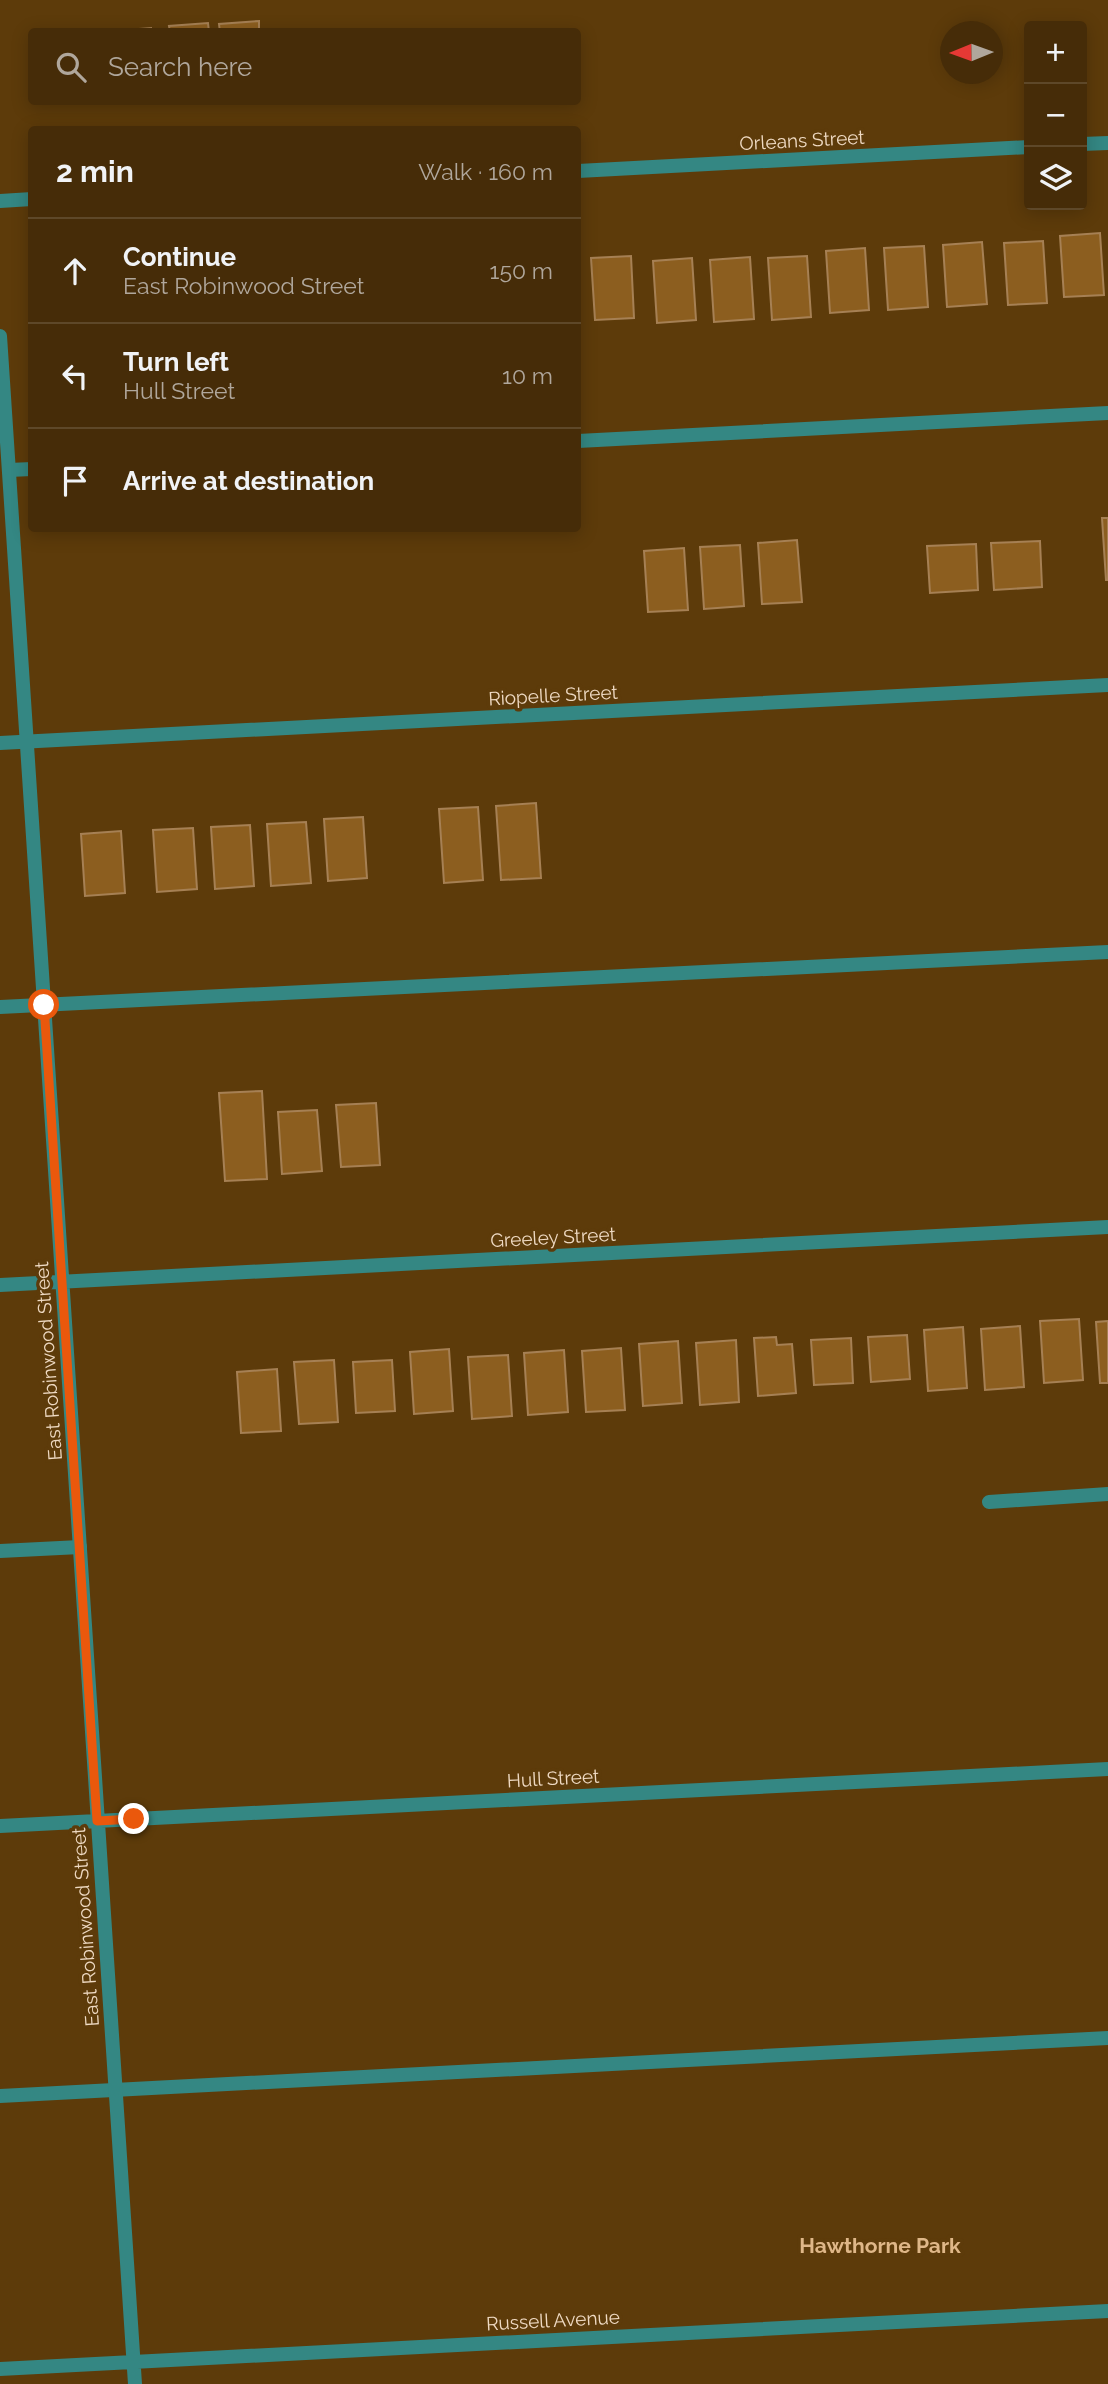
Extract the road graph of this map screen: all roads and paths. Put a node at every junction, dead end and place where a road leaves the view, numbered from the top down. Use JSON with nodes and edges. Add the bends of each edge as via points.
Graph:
{"nodes":[{"id":1,"x":1108,"y":143,"type":"edge"},
{"id":2,"x":1087,"y":144,"type":"edge"},
{"id":3,"x":1024,"y":147,"type":"edge"},
{"id":4,"x":581,"y":171,"type":"edge"},
{"id":5,"x":28,"y":199,"type":"edge"},
{"id":6,"x":0,"y":201,"type":"edge"},
{"id":7,"x":0,"y":336,"type":"edge"},
{"id":8,"x":1108,"y":413,"type":"edge"},
{"id":9,"x":581,"y":441,"type":"edge"},
{"id":10,"x":28,"y":469,"type":"edge"},
{"id":11,"x":9,"y":470,"type":"junction"},
{"id":12,"x":1108,"y":685,"type":"edge"},
{"id":13,"x":27,"y":742,"type":"junction"},
{"id":14,"x":0,"y":743,"type":"edge"},
{"id":15,"x":1108,"y":952,"type":"edge"},
{"id":16,"x":44,"y":1005,"type":"junction"},
{"id":17,"x":0,"y":1007,"type":"edge"},
{"id":18,"x":1108,"y":1227,"type":"edge"},
{"id":19,"x":62,"y":1282,"type":"junction"},
{"id":20,"x":0,"y":1285,"type":"edge"},
{"id":21,"x":1108,"y":1494,"type":"edge"},
{"id":22,"x":989,"y":1502,"type":"dead end"},
{"id":23,"x":79,"y":1547,"type":"junction"},
{"id":24,"x":0,"y":1551,"type":"edge"},
{"id":25,"x":1108,"y":1769,"type":"edge"},
{"id":26,"x":97,"y":1821,"type":"junction"},
{"id":27,"x":0,"y":1826,"type":"edge"},
{"id":28,"x":1108,"y":2038,"type":"edge"},
{"id":29,"x":115,"y":2090,"type":"junction"},
{"id":30,"x":0,"y":2096,"type":"edge"},
{"id":31,"x":1108,"y":2311,"type":"edge"},
{"id":32,"x":134,"y":2362,"type":"junction"},
{"id":33,"x":0,"y":2369,"type":"edge"},
{"id":34,"x":135,"y":2384,"type":"edge"}],
"edges":[{"from":1,"to":2,"type":"street"},
{"from":3,"to":4,"type":"street","name":"Orleans Street"},
{"from":5,"to":6,"type":"street"},
{"from":7,"to":11,"type":"street","name":"East Robinwood Street"},
{"from":8,"to":9,"type":"street"},
{"from":10,"to":11,"type":"street"},
{"from":11,"to":13,"type":"street","name":"East Robinwood Street"},
{"from":12,"to":13,"type":"street","name":"Riopelle Street"},
{"from":13,"to":14,"type":"street","name":"Riopelle Street"},
{"from":13,"to":16,"type":"street","name":"East Robinwood Street"},
{"from":15,"to":16,"type":"street"},
{"from":16,"to":17,"type":"street"},
{"from":16,"to":19,"type":"street","name":"East Robinwood Street"},
{"from":18,"to":19,"type":"street","name":"Greeley Street"},
{"from":19,"to":20,"type":"street","name":"Greeley Street"},
{"from":19,"to":23,"type":"street","name":"East Robinwood Street"},
{"from":21,"to":22,"type":"street"},
{"from":23,"to":24,"type":"street"},
{"from":23,"to":26,"type":"street","name":"East Robinwood Street"},
{"from":25,"to":26,"type":"street","name":"Hull Street"},
{"from":26,"to":27,"type":"street","name":"Hull Street"},
{"from":26,"to":29,"type":"street","name":"East Robinwood Street"},
{"from":28,"to":29,"type":"street"},
{"from":29,"to":30,"type":"street"},
{"from":29,"to":32,"type":"street","name":"East Robinwood Street"},
{"from":31,"to":32,"type":"street","name":"Russell Avenue"},
{"from":32,"to":33,"type":"street","name":"Russell Avenue"},
{"from":32,"to":34,"type":"street","name":"East Robinwood Street"}]}
